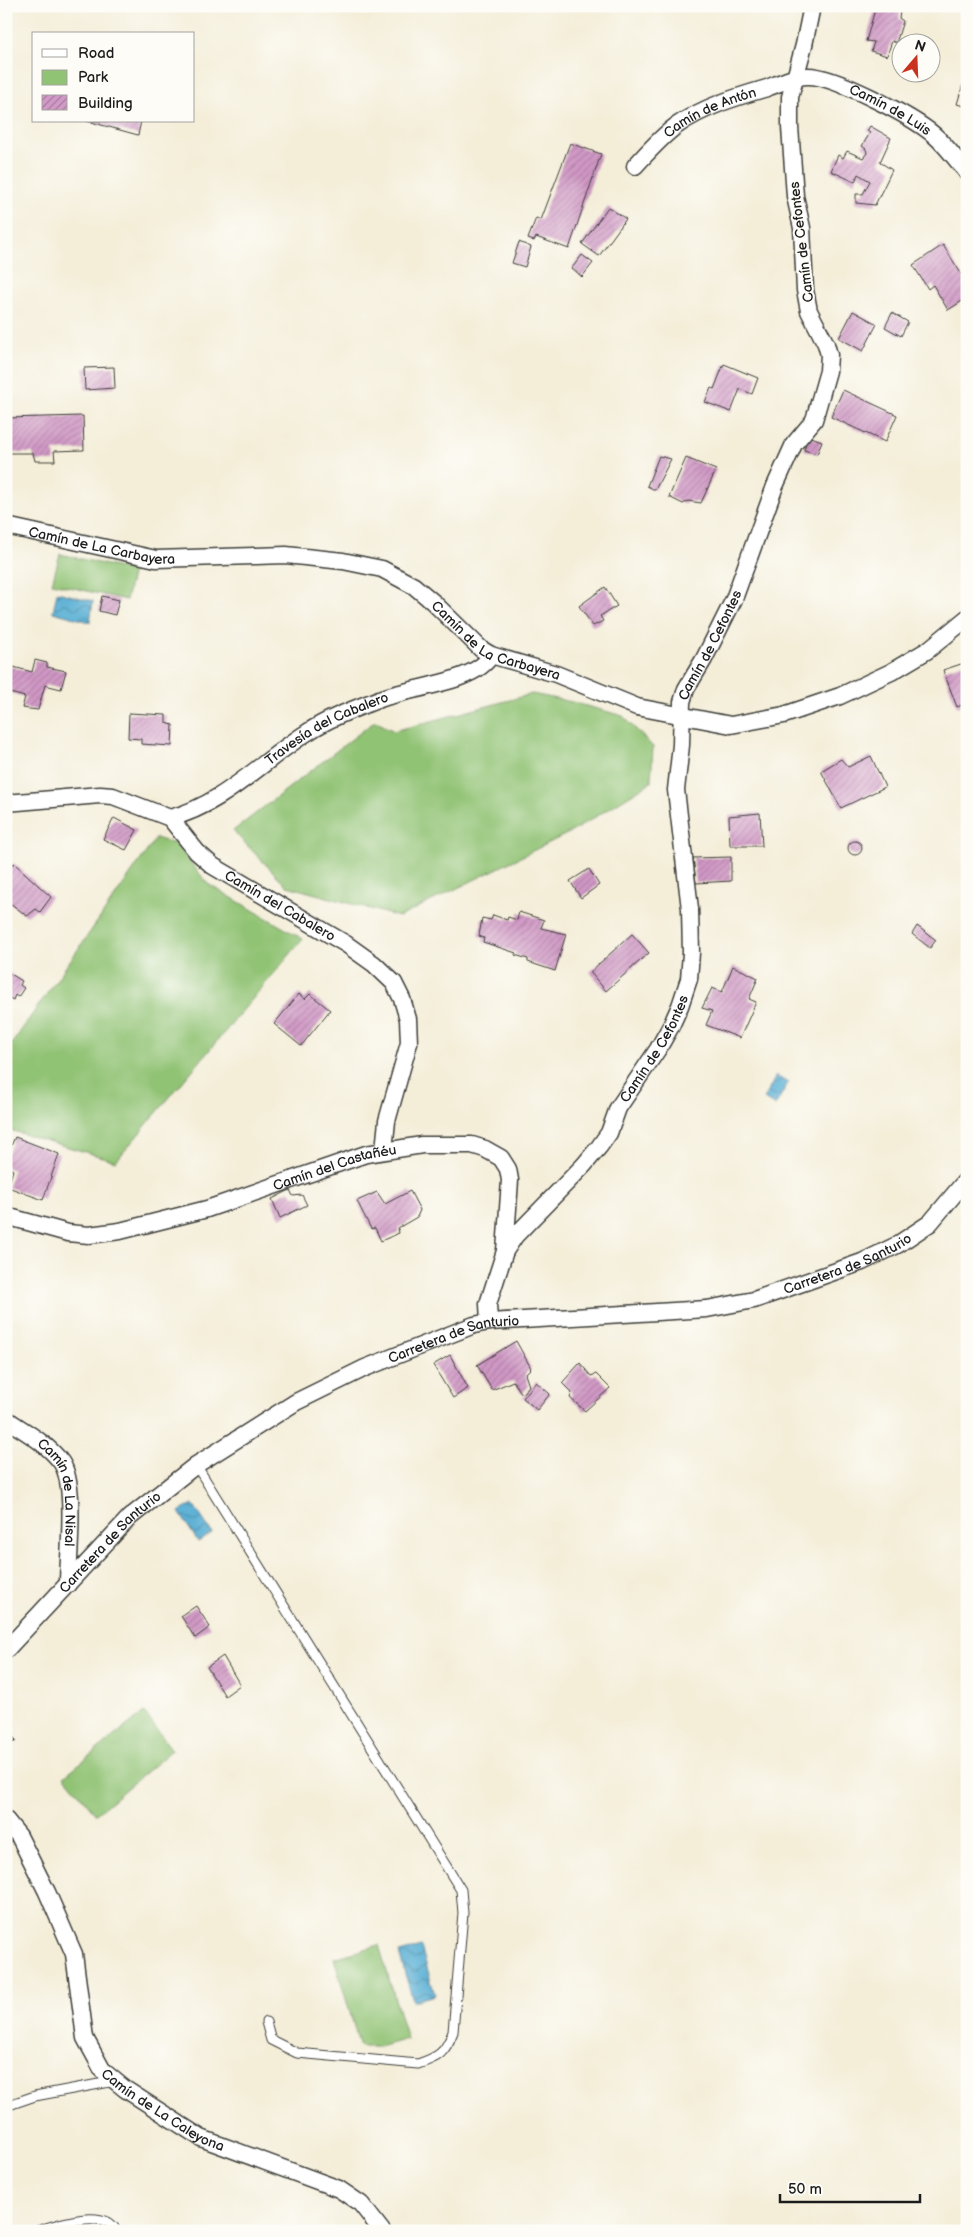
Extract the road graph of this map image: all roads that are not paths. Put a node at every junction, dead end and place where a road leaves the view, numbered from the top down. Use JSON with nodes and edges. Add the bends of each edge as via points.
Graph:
{"nodes":[{"id":1,"x":812,"y":6,"type":"edge"},
{"id":2,"x":796,"y":78,"type":"junction"},
{"id":3,"x":636,"y":166,"type":"dead end"},
{"id":4,"x":967,"y":172,"type":"edge"},
{"id":5,"x":6,"y":526,"type":"edge"},
{"id":6,"x":967,"y":618,"type":"edge"},
{"id":7,"x":491,"y":655,"type":"junction"},
{"id":8,"x":680,"y":716,"type":"junction"},
{"id":9,"x":6,"y":802,"type":"edge"},
{"id":10,"x":170,"y":818,"type":"junction"},
{"id":11,"x":384,"y":1150,"type":"junction"},
{"id":12,"x":967,"y":1179,"type":"edge"},
{"id":13,"x":6,"y":1216,"type":"edge"},
{"id":14,"x":505,"y":1251,"type":"junction"},
{"id":15,"x":489,"y":1322,"type":"junction"},
{"id":16,"x":6,"y":1419,"type":"edge"},
{"id":17,"x":196,"y":1465,"type":"junction"},
{"id":18,"x":68,"y":1584,"type":"junction"},
{"id":19,"x":6,"y":1650,"type":"edge"},
{"id":20,"x":6,"y":1820,"type":"edge"},
{"id":21,"x":266,"y":2022,"type":"dead end"},
{"id":22,"x":115,"y":2081,"type":"junction"},
{"id":23,"x":6,"y":2106,"type":"edge"},
{"id":24,"x":37,"y":2231,"type":"edge"},
{"id":25,"x":116,"y":2231,"type":"edge"},
{"id":26,"x":382,"y":2231,"type":"edge"}],
"edges":[{"from":1,"to":2,"type":"street","name":"Camín de Cefontes"},
{"from":2,"to":3,"type":"street","name":"Camín de Antón","via":[[691,116],[655,144]]},
{"from":2,"to":4,"type":"street","name":"Camín de Luis","via":[[809,76],[832,81],[918,123],[944,144]]},
{"from":2,"to":8,"type":"street","name":"Camín de Cefontes","via":[[790,97],[790,127],[802,228],[805,290],[809,311],[826,344],[828,371],[818,412],[794,444],[775,486],[734,599],[686,689]]},
{"from":5,"to":7,"type":"street","name":"Camín de La Carbayera","via":[[156,559],[286,555],[343,561],[382,570],[414,586]]},
{"from":6,"to":8,"type":"street","name":"Camín de La Carbayera","via":[[928,650],[840,696],[784,715],[731,725]]},
{"from":7,"to":8,"type":"street","name":"Camín de La Carbayera","via":[[556,674],[637,708]]},
{"from":7,"to":10,"type":"street","name":"Travesía del Cabalero","via":[[487,662],[457,678],[379,699],[325,722],[210,802],[190,813]]},
{"from":8,"to":14,"type":"street","name":"Camín de Cefontes","via":[[681,745],[676,790],[690,909],[689,979],[680,1006],[658,1049],[618,1108],[609,1133],[599,1148],[515,1236]]},
{"from":9,"to":10,"type":"street","name":"Camín del Cabalero","via":[[113,796]]},
{"from":10,"to":11,"type":"street","name":"Camín del Cabalero","via":[[197,852],[213,866],[346,944],[394,983],[408,1019],[409,1043]]},
{"from":11,"to":13,"type":"street","name":"Camín del Castañéu","via":[[207,1210],[120,1231],[89,1235],[68,1233]]},
{"from":11,"to":14,"type":"street","name":"Camín del Castañéu","via":[[455,1144],[479,1147],[501,1158],[508,1168],[510,1180]]},
{"from":12,"to":15,"type":"street","name":"Carretera de Santurio","via":[[930,1223],[897,1245],[862,1262],[754,1300],[707,1309]]},
{"from":14,"to":15,"type":"street","name":"Camín del Castañéu","via":[[488,1304]]},
{"from":15,"to":17,"type":"street","name":"Carretera de Santurio","via":[[365,1368],[296,1402]]},
{"from":16,"to":18,"type":"street","name":"Camín de La Nisal","via":[[42,1444],[62,1463],[70,1486]]},
{"from":17,"to":18,"type":"street","name":"Carretera de Santurio","via":[[130,1517]]},
{"from":17,"to":21,"type":"lane","via":[[461,1890],[463,1913],[452,2032],[447,2047],[434,2058],[418,2064],[297,2053],[271,2040]]},
{"from":18,"to":19,"type":"street","name":"Carretera de Santurio"},
{"from":20,"to":22,"type":"street","name":"Camín de La Caleyona","via":[[18,1836],[47,1892],[74,1954],[84,2038],[103,2070]]},
{"from":22,"to":23,"type":"lane","via":[[35,2096]]},
{"from":22,"to":26,"type":"street","name":"Camín de La Caleyona","via":[[201,2138],[339,2189],[361,2204]]},
{"from":24,"to":25,"type":"lane","via":[[67,2221],[100,2219],[114,2226]]}]}
